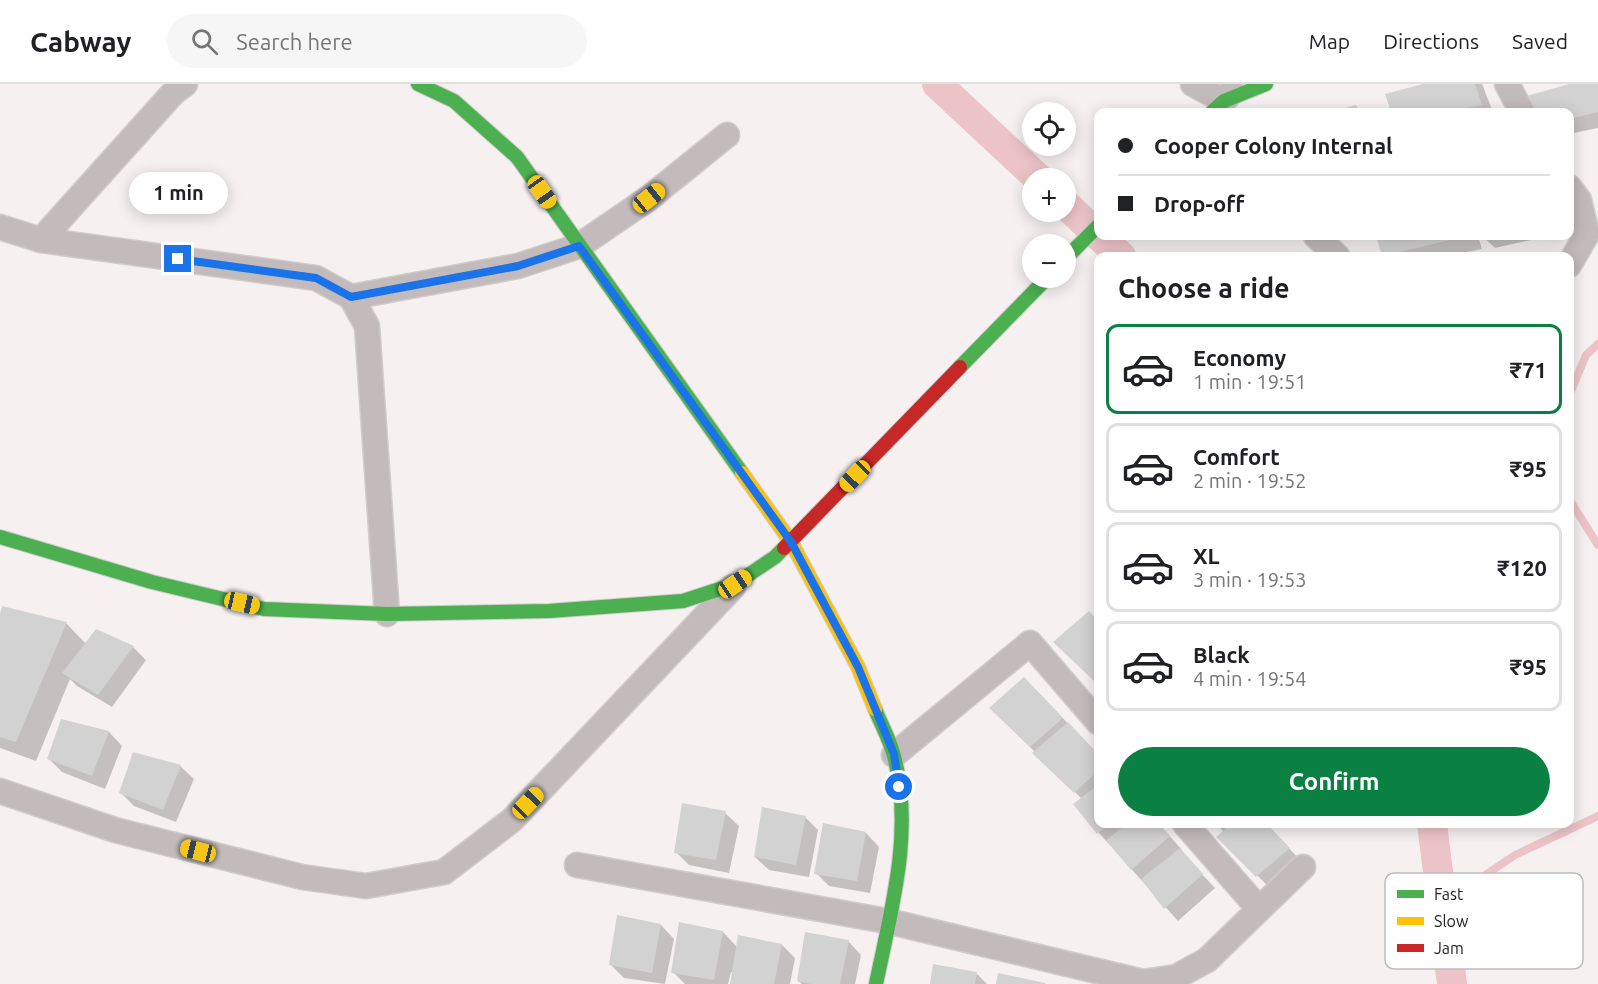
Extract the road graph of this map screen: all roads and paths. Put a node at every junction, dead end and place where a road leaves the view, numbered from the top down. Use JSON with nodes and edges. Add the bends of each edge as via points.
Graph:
{"nodes":[{"id":1,"x":186,"y":84,"type":"edge"},
{"id":2,"x":418,"y":84,"type":"edge"},
{"id":3,"x":1193,"y":84,"type":"edge"},
{"id":4,"x":1266,"y":84,"type":"edge"},
{"id":5,"x":1507,"y":84,"type":"edge"},
{"id":6,"x":1224,"y":99,"type":"edge"},
{"id":7,"x":1520,"y":108,"type":"edge"},
{"id":8,"x":727,"y":135,"type":"dead end"},
{"id":9,"x":1574,"y":194,"type":"edge"},
{"id":10,"x":0,"y":227,"type":"edge"},
{"id":11,"x":1094,"y":230,"type":"edge"},
{"id":12,"x":41,"y":240,"type":"junction"},
{"id":13,"x":1320,"y":240,"type":"edge"},
{"id":14,"x":579,"y":246,"type":"junction"},
{"id":15,"x":1076,"y":248,"type":"edge"},
{"id":16,"x":1333,"y":252,"type":"edge"},
{"id":17,"x":1574,"y":256,"type":"edge"},
{"id":18,"x":1037,"y":288,"type":"edge"},
{"id":19,"x":351,"y":297,"type":"junction"},
{"id":20,"x":0,"y":537,"type":"edge"},
{"id":21,"x":791,"y":542,"type":"junction"},
{"id":22,"x":735,"y":584,"type":"junction"},
{"id":23,"x":387,"y":614,"type":"junction"},
{"id":24,"x":1094,"y":717,"type":"edge"},
{"id":25,"x":894,"y":754,"type":"junction"},
{"id":26,"x":0,"y":791,"type":"edge"},
{"id":27,"x":1188,"y":828,"type":"edge"},
{"id":28,"x":577,"y":865,"type":"dead end"},
{"id":29,"x":1303,"y":867,"type":"dead end"},
{"id":30,"x":1259,"y":909,"type":"junction"},
{"id":31,"x":887,"y":921,"type":"junction"},
{"id":32,"x":876,"y":984,"type":"edge"}],
"edges":[{"from":1,"to":12,"type":"street","via":[[174,92]]},
{"from":2,"to":14,"type":"street","via":[[454,101],[517,157]]},
{"from":3,"to":6,"type":"street"},
{"from":4,"to":6,"type":"street"},
{"from":5,"to":7,"type":"street"},
{"from":8,"to":14,"type":"street","via":[[649,198]]},
{"from":9,"to":17,"type":"street","via":[[1587,234]]},
{"from":10,"to":12,"type":"street"},
{"from":11,"to":15,"type":"street"},
{"from":12,"to":19,"type":"street","via":[[316,278]]},
{"from":13,"to":16,"type":"street"},
{"from":14,"to":19,"type":"street","via":[[518,266]]},
{"from":14,"to":21,"type":"street"},
{"from":18,"to":21,"type":"street"},
{"from":19,"to":23,"type":"street","via":[[367,326]]},
{"from":20,"to":23,"type":"street","via":[[152,582],[264,609]]},
{"from":21,"to":22,"type":"street"},
{"from":21,"to":25,"type":"street","via":[[858,667]]},
{"from":22,"to":23,"type":"street","via":[[683,601],[549,611]]},
{"from":22,"to":26,"type":"street","via":[[512,820],[444,872],[366,886],[302,878],[115,830]]},
{"from":24,"to":25,"type":"street","via":[[1030,643]]},
{"from":25,"to":31,"type":"street","via":[[902,803],[900,862]]},
{"from":27,"to":30,"type":"street"},
{"from":28,"to":31,"type":"street"},
{"from":29,"to":30,"type":"street"},
{"from":30,"to":31,"type":"street","via":[[1207,960],[1176,977],[1143,982]]},
{"from":31,"to":32,"type":"street"}]}
